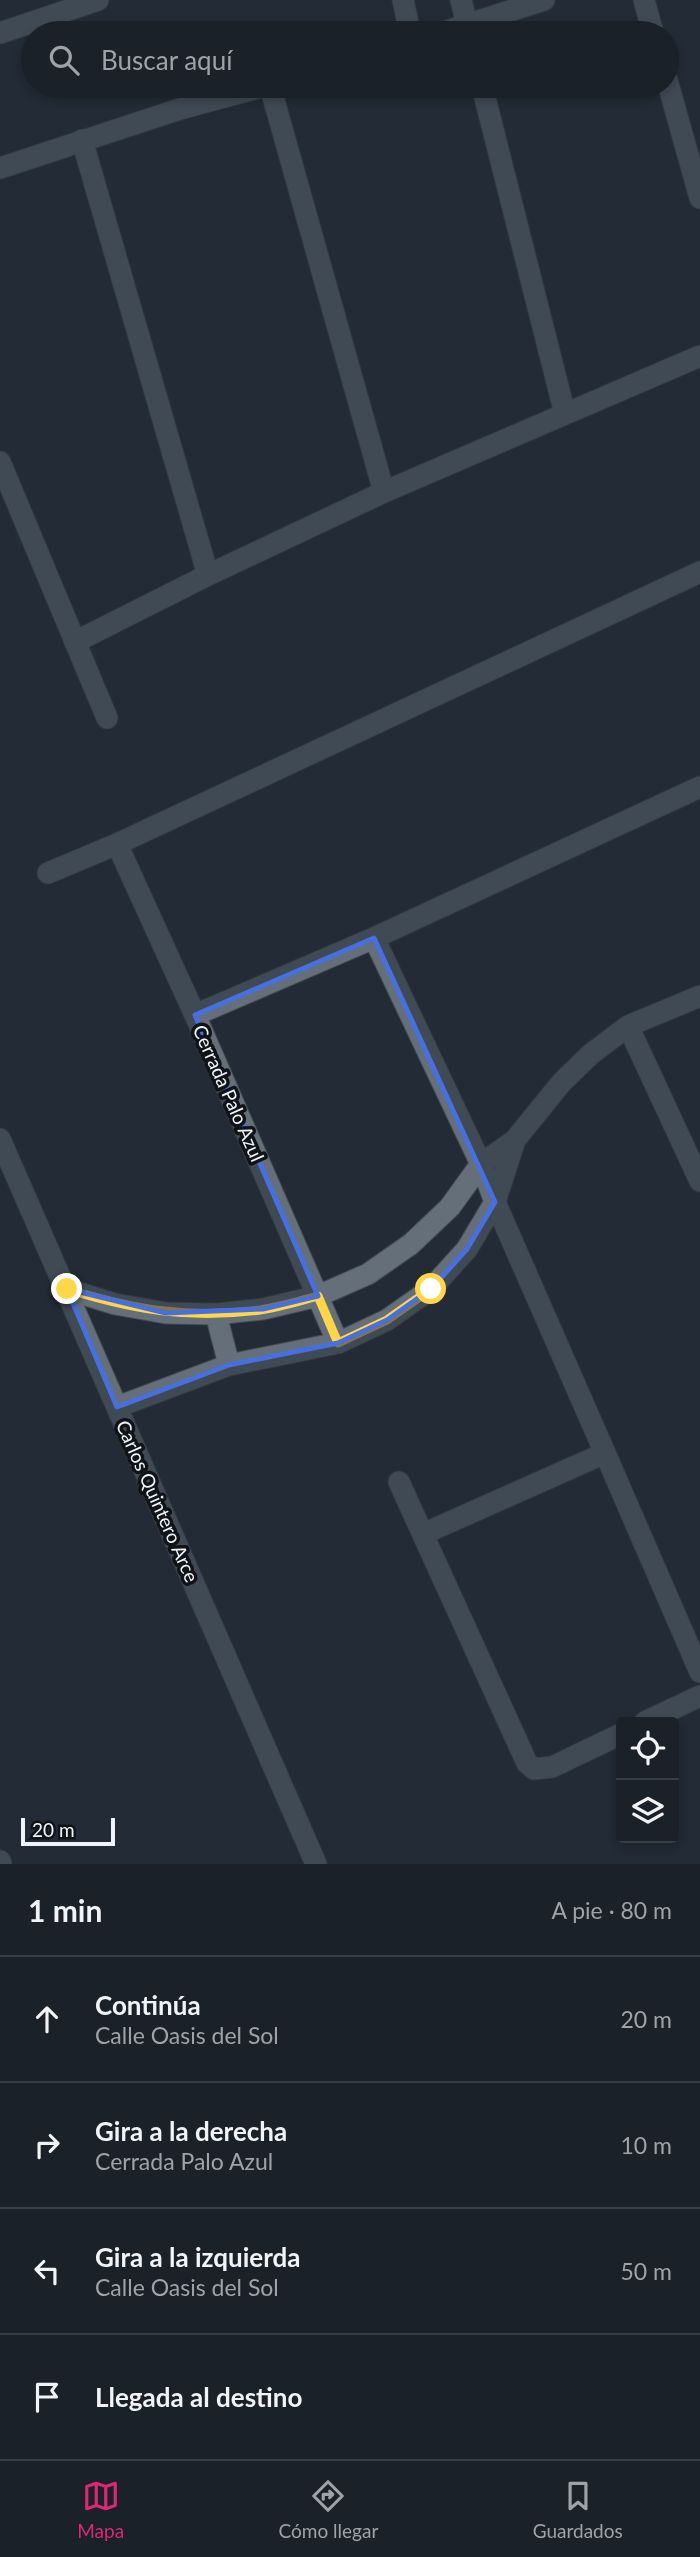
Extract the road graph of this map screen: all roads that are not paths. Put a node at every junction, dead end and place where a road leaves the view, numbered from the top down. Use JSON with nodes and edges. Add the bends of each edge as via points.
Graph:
{"nodes":[{"id":1,"x":98,"y":0,"type":"edge"},
{"id":2,"x":402,"y":0,"type":"edge"},
{"id":3,"x":461,"y":0,"type":"edge"},
{"id":4,"x":544,"y":0,"type":"edge"},
{"id":5,"x":644,"y":0,"type":"edge"},
{"id":6,"x":36,"y":21,"type":"edge"},
{"id":7,"x":407,"y":21,"type":"edge"},
{"id":8,"x":466,"y":21,"type":"edge"},
{"id":9,"x":489,"y":21,"type":"edge"},
{"id":10,"x":650,"y":21,"type":"edge"},
{"id":11,"x":21,"y":26,"type":"edge"},
{"id":12,"x":0,"y":33,"type":"edge"},
{"id":13,"x":220,"y":98,"type":"edge"},
{"id":14,"x":270,"y":98,"type":"edge"},
{"id":15,"x":485,"y":98,"type":"edge"},
{"id":16,"x":672,"y":98,"type":"edge"},
{"id":17,"x":82,"y":140,"type":"junction"},
{"id":18,"x":0,"y":168,"type":"edge"},
{"id":19,"x":700,"y":198,"type":"edge"},
{"id":20,"x":700,"y":356,"type":"edge"},
{"id":21,"x":565,"y":414,"type":"junction"},
{"id":22,"x":0,"y":462,"type":"edge"},
{"id":23,"x":384,"y":492,"type":"junction"},
{"id":24,"x":700,"y":572,"type":"edge"},
{"id":25,"x":208,"y":575,"type":"junction"},
{"id":26,"x":75,"y":642,"type":"junction"},
{"id":27,"x":107,"y":718,"type":"dead end"},
{"id":28,"x":700,"y":787,"type":"edge"},
{"id":29,"x":117,"y":844,"type":"junction"},
{"id":30,"x":48,"y":873,"type":"dead end"},
{"id":31,"x":374,"y":938,"type":"junction"},
{"id":32,"x":700,"y":996,"type":"edge"},
{"id":33,"x":195,"y":1015,"type":"junction"},
{"id":34,"x":628,"y":1027,"type":"junction"},
{"id":35,"x":0,"y":1139,"type":"edge"},
{"id":36,"x":515,"y":1140,"type":"junction"},
{"id":37,"x":481,"y":1164,"type":"junction"},
{"id":38,"x":700,"y":1181,"type":"edge"},
{"id":39,"x":495,"y":1202,"type":"junction"},
{"id":40,"x":67,"y":1289,"type":"junction"},
{"id":41,"x":318,"y":1296,"type":"junction"},
{"id":42,"x":216,"y":1314,"type":"junction"},
{"id":43,"x":338,"y":1343,"type":"junction"},
{"id":44,"x":229,"y":1364,"type":"junction"},
{"id":45,"x":117,"y":1407,"type":"junction"},
{"id":46,"x":605,"y":1453,"type":"junction"},
{"id":47,"x":399,"y":1482,"type":"dead end"},
{"id":48,"x":423,"y":1534,"type":"junction"},
{"id":49,"x":700,"y":1672,"type":"edge"},
{"id":50,"x":700,"y":1696,"type":"edge"},
{"id":51,"x":656,"y":1717,"type":"edge"},
{"id":52,"x":616,"y":1736,"type":"edge"},
{"id":53,"x":316,"y":1864,"type":"edge"}],
"edges":[{"from":1,"to":6,"type":"street"},
{"from":2,"to":7,"type":"street"},
{"from":3,"to":8,"type":"street"},
{"from":4,"to":9,"type":"street"},
{"from":5,"to":10,"type":"street"},
{"from":11,"to":12,"type":"street"},
{"from":13,"to":17,"type":"street"},
{"from":14,"to":23,"type":"street"},
{"from":15,"to":21,"type":"street"},
{"from":16,"to":19,"type":"street"},
{"from":17,"to":18,"type":"street"},
{"from":17,"to":25,"type":"street"},
{"from":20,"to":21,"type":"street"},
{"from":21,"to":23,"type":"street"},
{"from":22,"to":26,"type":"street"},
{"from":23,"to":25,"type":"street"},
{"from":24,"to":29,"type":"street"},
{"from":25,"to":26,"type":"street"},
{"from":26,"to":27,"type":"street"},
{"from":28,"to":31,"type":"street"},
{"from":29,"to":30,"type":"street"},
{"from":29,"to":33,"type":"street","name":"Cerrada Palo Azul"},
{"from":31,"to":33,"type":"street"},
{"from":31,"to":37,"type":"street"},
{"from":32,"to":34,"type":"street"},
{"from":33,"to":41,"type":"street","name":"Cerrada Palo Azul"},
{"from":34,"to":36,"type":"street","via":[[562,1082]]},
{"from":34,"to":38,"type":"street"},
{"from":35,"to":40,"type":"street","name":"Carlos Quintero Arce"},
{"from":36,"to":37,"type":"street"},
{"from":36,"to":39,"type":"street"},
{"from":37,"to":39,"type":"street"},
{"from":37,"to":41,"type":"street","via":[[450,1207],[411,1244],[368,1273]]},
{"from":39,"to":43,"type":"street","via":[[467,1249],[431,1289],[387,1320]]},
{"from":39,"to":46,"type":"street"},
{"from":40,"to":42,"type":"street","via":[[115,1304]]},
{"from":40,"to":45,"type":"street","name":"Carlos Quintero Arce"},
{"from":41,"to":42,"type":"street"},
{"from":41,"to":43,"type":"street","name":"Cerrada Palo Azul"},
{"from":42,"to":44,"type":"street"},
{"from":43,"to":44,"type":"street"},
{"from":44,"to":45,"type":"street"},
{"from":45,"to":53,"type":"street","name":"Carlos Quintero Arce"},
{"from":46,"to":48,"type":"street"},
{"from":46,"to":49,"type":"street"},
{"from":47,"to":48,"type":"street"},
{"from":48,"to":52,"type":"street","via":[[527,1763],[534,1769],[552,1767]]},
{"from":50,"to":51,"type":"street"}]}
